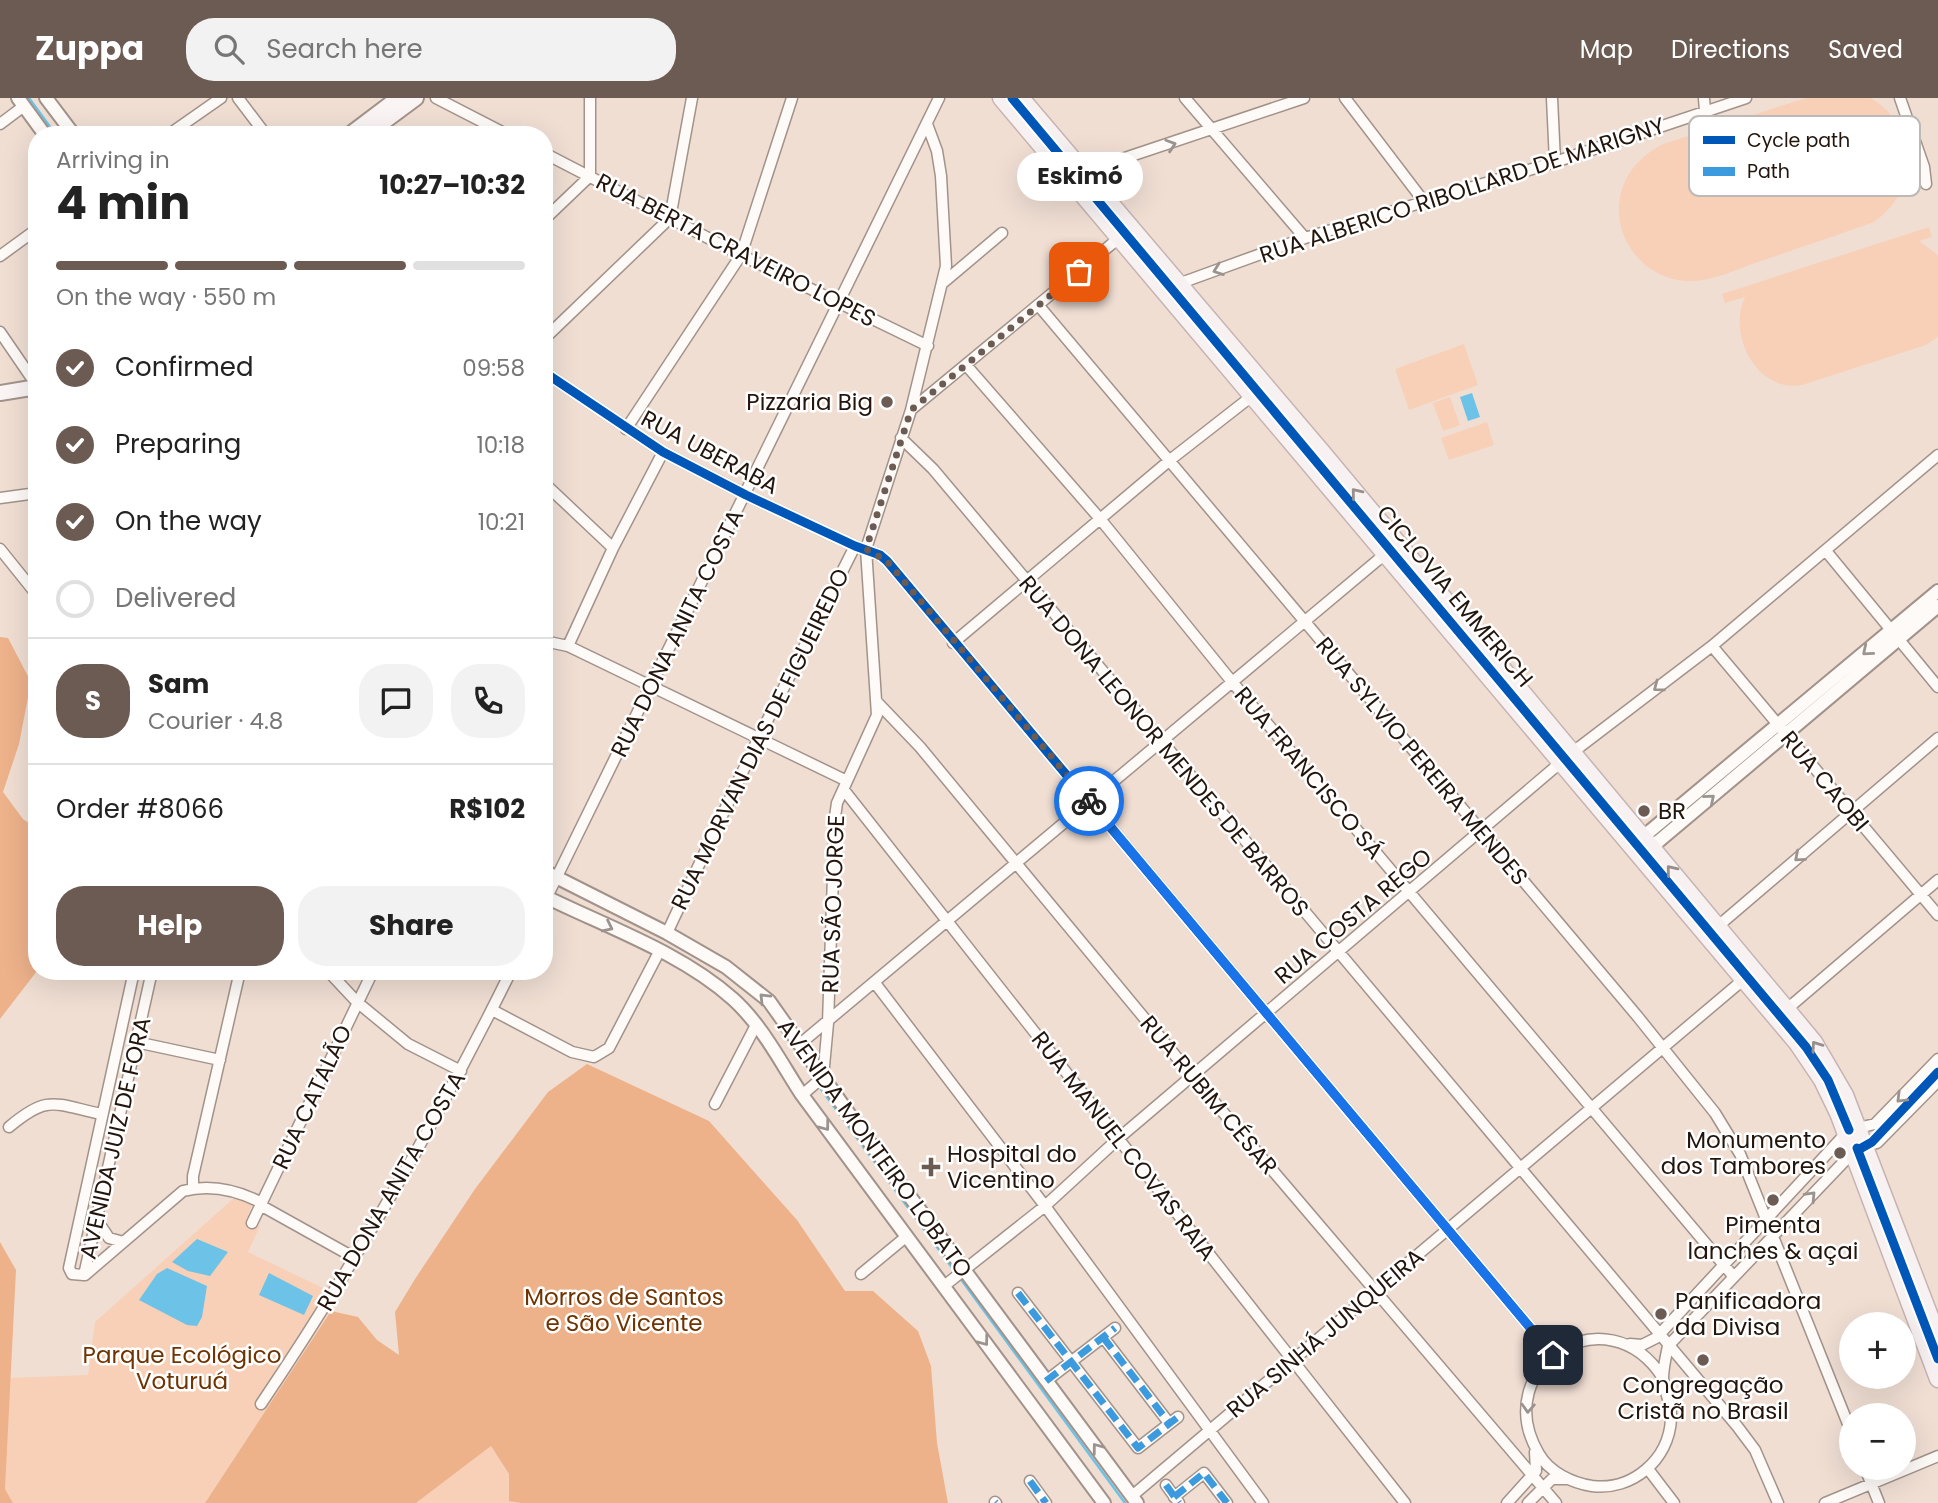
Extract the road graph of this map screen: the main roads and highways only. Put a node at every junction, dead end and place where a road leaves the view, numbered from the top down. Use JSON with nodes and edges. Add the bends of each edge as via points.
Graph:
{"nodes":[{"id":1,"x":398,"y":98,"type":"edge"},
{"id":2,"x":416,"y":98,"type":"edge"},
{"id":3,"x":1001,"y":98,"type":"edge"},
{"id":4,"x":1021,"y":98,"type":"edge"},
{"id":5,"x":361,"y":126,"type":"edge"},
{"id":6,"x":378,"y":126,"type":"edge"},
{"id":7,"x":28,"y":389,"type":"edge"},
{"id":8,"x":1259,"y":392,"type":"junction"},
{"id":9,"x":0,"y":394,"type":"edge"},
{"id":10,"x":28,"y":397,"type":"edge"},
{"id":11,"x":0,"y":402,"type":"edge"},
{"id":12,"x":1322,"y":452,"type":"junction"},
{"id":13,"x":1309,"y":463,"type":"junction"},
{"id":14,"x":1391,"y":550,"type":"junction"},
{"id":15,"x":1852,"y":1132,"type":"junction"},
{"id":16,"x":1858,"y":1149,"type":"junction"},
{"id":17,"x":1933,"y":1308,"type":"edge"},
{"id":18,"x":1938,"y":1337,"type":"edge"},
{"id":19,"x":1938,"y":1379,"type":"edge"}],
"edges":[{"from":1,"to":5,"type":"main road"},
{"from":2,"to":6,"type":"main road"},
{"from":3,"to":8,"type":"main road","via":[[1119,238]]},
{"from":4,"to":8,"type":"main road","via":[[1178,284]]},
{"from":7,"to":9,"type":"main road"},
{"from":8,"to":12,"type":"main road"},
{"from":8,"to":13,"type":"main road"},
{"from":10,"to":11,"type":"main road"},
{"from":12,"to":13,"type":"main road"},
{"from":14,"to":12,"type":"main road","one_way":true},
{"from":13,"to":14,"type":"main road"},
{"from":14,"to":15,"type":"main road","via":[[1560,765],[1778,1019],[1815,1068]]},
{"from":15,"to":14,"type":"main road","one_way":true,"via":[[1832,1071],[1787,1009],[1573,752]]},
{"from":15,"to":16,"type":"main road"},
{"from":16,"to":17,"type":"main road"},
{"from":16,"to":19,"type":"main road"},
{"from":17,"to":18,"type":"main road"}]}
